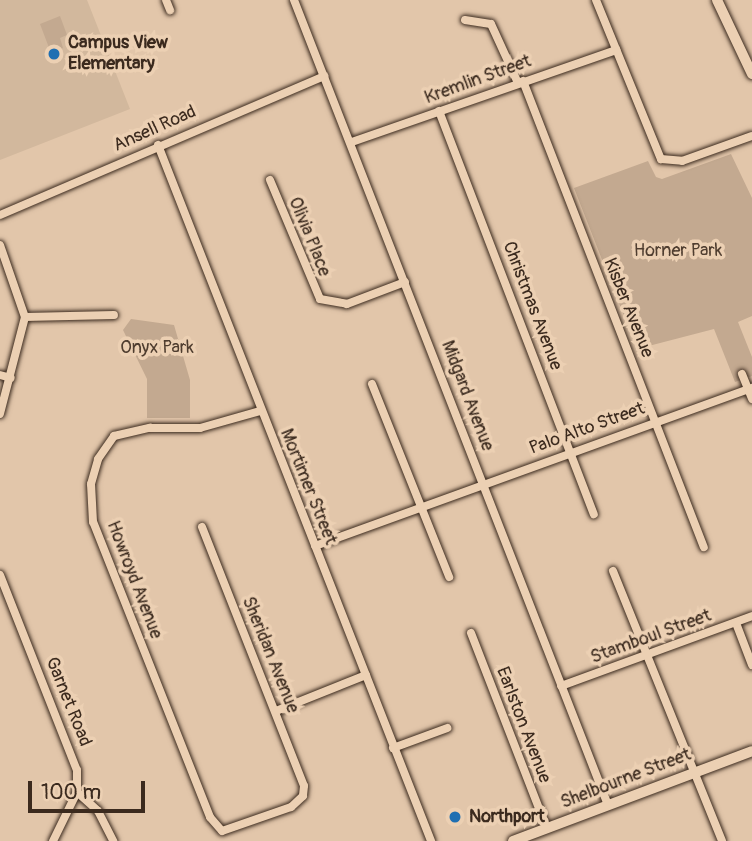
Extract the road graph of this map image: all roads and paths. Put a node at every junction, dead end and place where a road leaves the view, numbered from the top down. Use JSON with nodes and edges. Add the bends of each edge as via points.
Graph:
{"nodes":[{"id":1,"x":166,"y":0,"type":"edge"},
{"id":2,"x":293,"y":0,"type":"edge"},
{"id":3,"x":596,"y":0,"type":"edge"},
{"id":4,"x":716,"y":0,"type":"edge"},
{"id":5,"x":170,"y":9,"type":"dead end"},
{"id":6,"x":465,"y":20,"type":"dead end"},
{"id":7,"x":616,"y":50,"type":"junction"},
{"id":8,"x":752,"y":74,"type":"edge"},
{"id":9,"x":324,"y":76,"type":"junction"},
{"id":10,"x":521,"y":82,"type":"junction"},
{"id":11,"x":439,"y":111,"type":"junction"},
{"id":12,"x":752,"y":136,"type":"edge"},
{"id":13,"x":352,"y":142,"type":"junction"},
{"id":14,"x":158,"y":145,"type":"junction"},
{"id":15,"x":270,"y":180,"type":"dead end"},
{"id":16,"x":0,"y":215,"type":"edge"},
{"id":17,"x":0,"y":245,"type":"edge"},
{"id":18,"x":405,"y":282,"type":"junction"},
{"id":19,"x":114,"y":315,"type":"dead end"},
{"id":20,"x":25,"y":317,"type":"junction"},
{"id":21,"x":742,"y":374,"type":"dead end"},
{"id":22,"x":0,"y":375,"type":"edge"},
{"id":23,"x":10,"y":378,"type":"junction"},
{"id":24,"x":372,"y":384,"type":"dead end"},
{"id":25,"x":750,"y":389,"type":"edge"},
{"id":26,"x":752,"y":399,"type":"edge"},
{"id":27,"x":260,"y":411,"type":"junction"},
{"id":28,"x":0,"y":414,"type":"edge"},
{"id":29,"x":657,"y":421,"type":"junction"},
{"id":30,"x":572,"y":452,"type":"junction"},
{"id":31,"x":484,"y":483,"type":"junction"},
{"id":32,"x":422,"y":506,"type":"junction"},
{"id":33,"x":594,"y":514,"type":"dead end"},
{"id":34,"x":202,"y":527,"type":"dead end"},
{"id":35,"x":315,"y":546,"type":"junction"},
{"id":36,"x":704,"y":547,"type":"dead end"},
{"id":37,"x":612,"y":571,"type":"dead end"},
{"id":38,"x":0,"y":575,"type":"edge"},
{"id":39,"x":449,"y":577,"type":"dead end"},
{"id":40,"x":752,"y":616,"type":"edge"},
{"id":41,"x":736,"y":623,"type":"junction"},
{"id":42,"x":471,"y":633,"type":"dead end"},
{"id":43,"x":648,"y":655,"type":"junction"},
{"id":44,"x":752,"y":664,"type":"edge"},
{"id":45,"x":366,"y":675,"type":"junction"},
{"id":46,"x":561,"y":686,"type":"junction"},
{"id":47,"x":276,"y":711,"type":"junction"},
{"id":48,"x":447,"y":728,"type":"dead end"},
{"id":49,"x":393,"y":748,"type":"junction"},
{"id":50,"x":752,"y":751,"type":"edge"},
{"id":51,"x":694,"y":771,"type":"junction"},
{"id":52,"x":77,"y":792,"type":"junction"},
{"id":53,"x":303,"y":796,"type":"joint"},
{"id":54,"x":608,"y":805,"type":"junction"},
{"id":55,"x":547,"y":828,"type":"junction"},
{"id":56,"x":54,"y":841,"type":"edge"},
{"id":57,"x":113,"y":841,"type":"edge"},
{"id":58,"x":431,"y":841,"type":"edge"},
{"id":59,"x":513,"y":841,"type":"edge"},
{"id":60,"x":722,"y":841,"type":"edge"}],
"edges":[{"from":1,"to":5,"type":"street"},
{"from":2,"to":9,"type":"street","name":"Midgard Avenue"},
{"from":3,"to":7,"type":"street"},
{"from":4,"to":8,"type":"main road"},
{"from":6,"to":10,"type":"street","name":"Kisber Avenue","via":[[491,24]]},
{"from":7,"to":10,"type":"street","name":"Kremlin Street"},
{"from":7,"to":12,"type":"street","via":[[661,159],[682,161]]},
{"from":9,"to":13,"type":"street","name":"Midgard Avenue"},
{"from":9,"to":14,"type":"street","name":"Ansell Road"},
{"from":10,"to":11,"type":"street","name":"Kremlin Street"},
{"from":10,"to":29,"type":"street","name":"Kisber Avenue"},
{"from":11,"to":13,"type":"street","name":"Kremlin Street"},
{"from":11,"to":30,"type":"street","name":"Christmas Avenue"},
{"from":13,"to":18,"type":"street","name":"Midgard Avenue"},
{"from":14,"to":16,"type":"street","name":"Ansell Road"},
{"from":14,"to":27,"type":"street","name":"Mortimer Street"},
{"from":15,"to":18,"type":"street","name":"Olivia Place","via":[[320,299],[347,304]]},
{"from":17,"to":20,"type":"street"},
{"from":18,"to":31,"type":"street","name":"Midgard Avenue"},
{"from":19,"to":20,"type":"street"},
{"from":20,"to":23,"type":"street"},
{"from":21,"to":25,"type":"street"},
{"from":22,"to":23,"type":"street"},
{"from":23,"to":28,"type":"street"},
{"from":24,"to":32,"type":"street"},
{"from":25,"to":26,"type":"street"},
{"from":25,"to":29,"type":"street","name":"Palo Alto Street"},
{"from":27,"to":35,"type":"street","name":"Mortimer Street"},
{"from":27,"to":53,"type":"street","name":"Howroyd Avenue","via":[[200,428],[150,428],[114,436],[98,459],[91,484],[93,522],[210,817],[222,831],[291,807]]},
{"from":29,"to":30,"type":"street","name":"Palo Alto Street"},
{"from":29,"to":36,"type":"street","name":"Kisber Avenue"},
{"from":30,"to":31,"type":"street","name":"Palo Alto Street"},
{"from":30,"to":33,"type":"street","name":"Christmas Avenue"},
{"from":31,"to":32,"type":"street","name":"Palo Alto Street"},
{"from":31,"to":46,"type":"street","name":"Midgard Avenue"},
{"from":32,"to":35,"type":"street","name":"Palo Alto Street"},
{"from":32,"to":39,"type":"street"},
{"from":34,"to":47,"type":"street","name":"Sheridan Avenue"},
{"from":35,"to":45,"type":"street","name":"Mortimer Street"},
{"from":37,"to":43,"type":"street"},
{"from":38,"to":52,"type":"street","name":"Garnet Road","via":[[70,748]]},
{"from":40,"to":41,"type":"street","name":"Stamboul Street"},
{"from":41,"to":43,"type":"street","name":"Stamboul Street"},
{"from":41,"to":44,"type":"street"},
{"from":42,"to":55,"type":"street","name":"Earlston Avenue"},
{"from":43,"to":46,"type":"street","name":"Stamboul Street"},
{"from":43,"to":51,"type":"street"},
{"from":45,"to":47,"type":"street"},
{"from":45,"to":49,"type":"street","name":"Mortimer Street"},
{"from":46,"to":54,"type":"street","name":"Midgard Avenue"},
{"from":47,"to":53,"type":"street","name":"Sheridan Avenue","via":[[302,777]]},
{"from":48,"to":49,"type":"street"},
{"from":49,"to":58,"type":"street","name":"Mortimer Street"},
{"from":50,"to":51,"type":"main road","name":"Shelbourne Street"},
{"from":51,"to":54,"type":"main road","name":"Shelbourne Street"},
{"from":51,"to":60,"type":"street"},
{"from":52,"to":56,"type":"street"},
{"from":52,"to":57,"type":"street","via":[[98,811]]},
{"from":54,"to":55,"type":"main road","name":"Shelbourne Street"},
{"from":55,"to":59,"type":"main road","name":"Shelbourne Street"}]}
